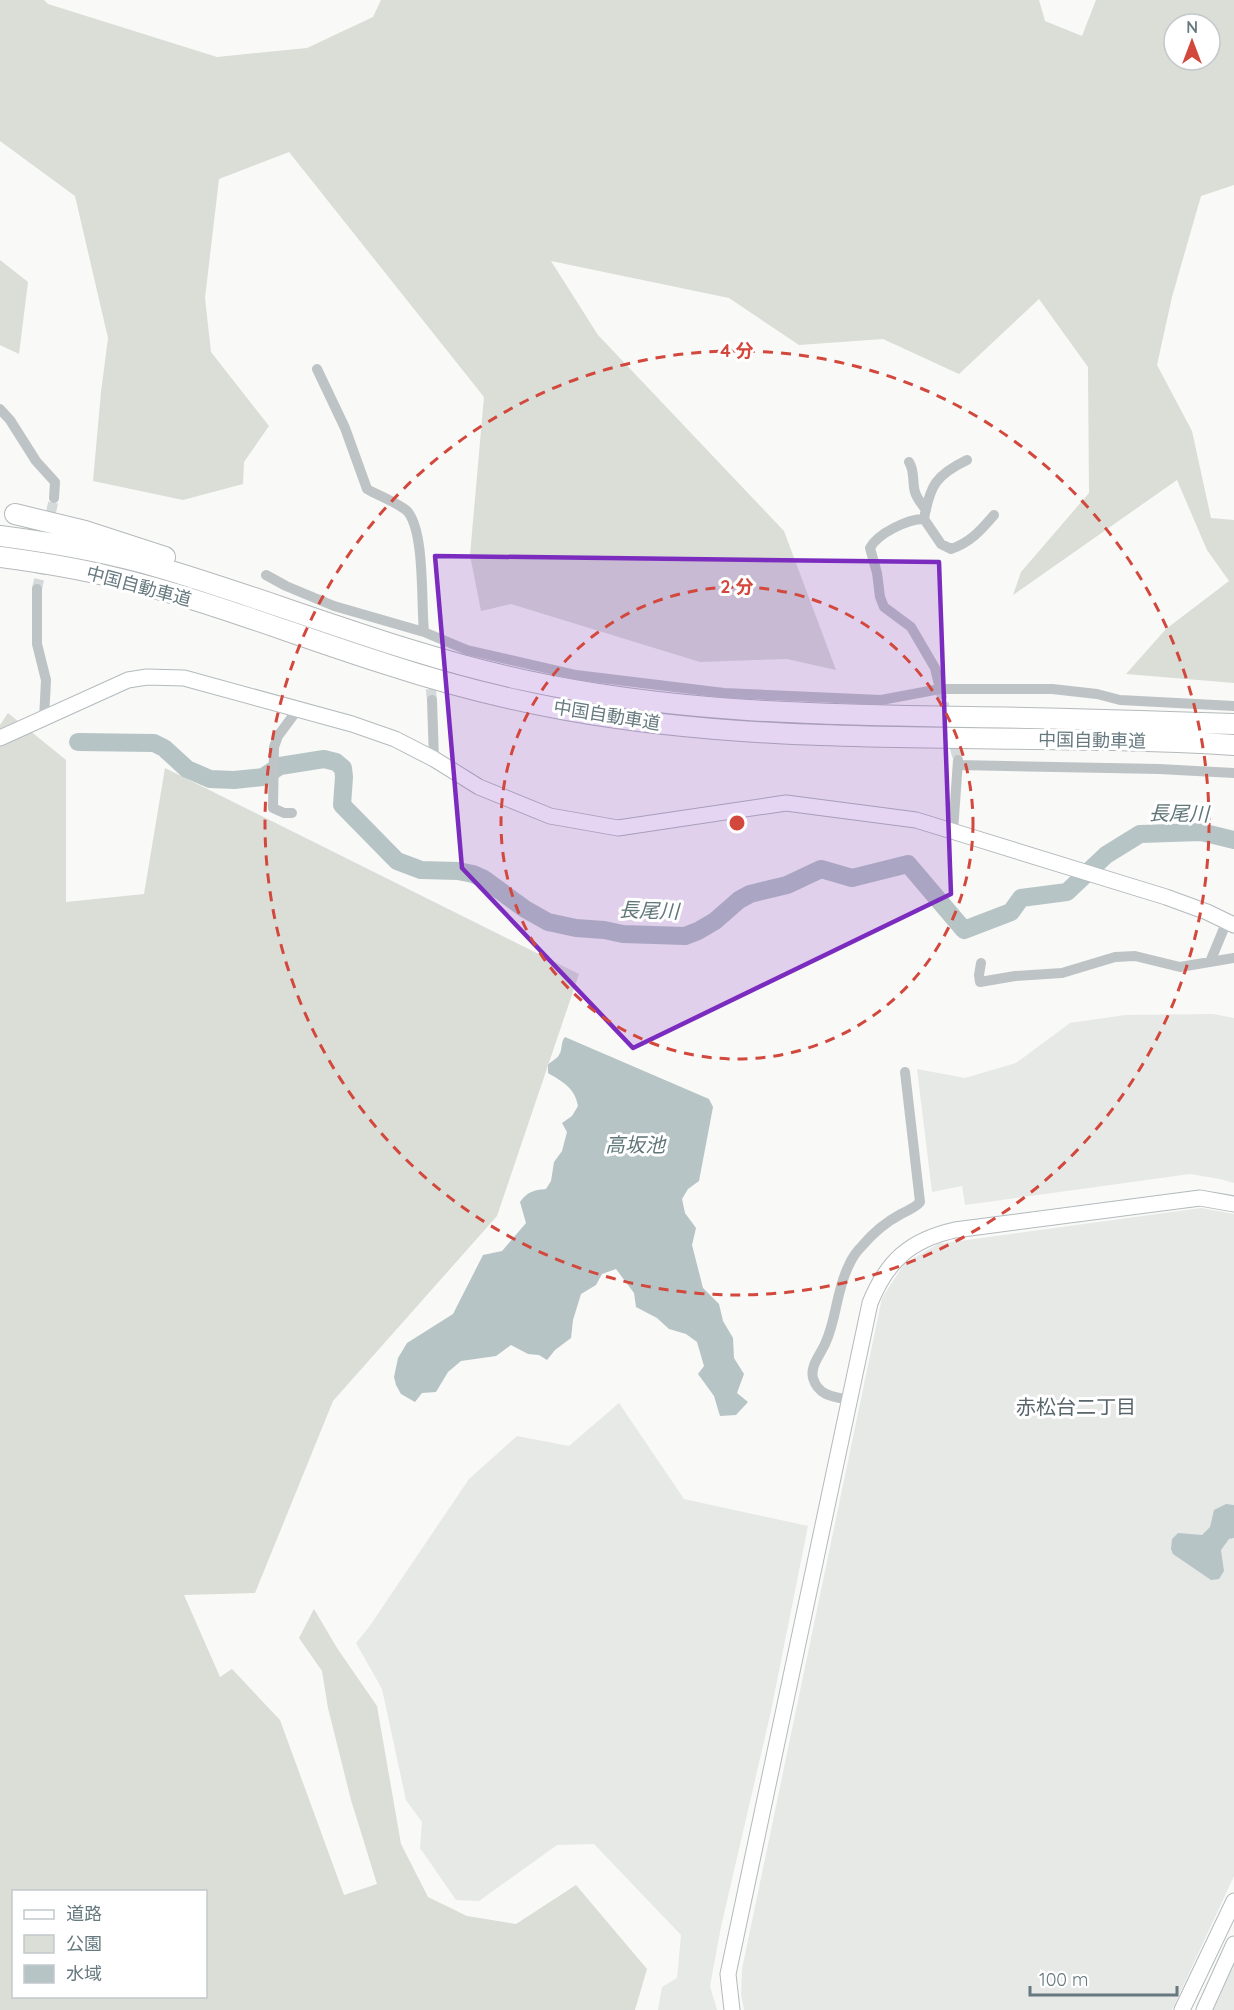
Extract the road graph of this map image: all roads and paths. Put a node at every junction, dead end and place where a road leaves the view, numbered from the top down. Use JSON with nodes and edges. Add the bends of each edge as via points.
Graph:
{"nodes":[{"id":1,"x":317,"y":369,"type":"dead end"},
{"id":2,"x":0,"y":409,"type":"edge"},
{"id":3,"x":967,"y":460,"type":"dead end"},
{"id":4,"x":909,"y":462,"type":"dead end"},
{"id":5,"x":54,"y":498,"type":"tunnel mouth"},
{"id":6,"x":15,"y":514,"type":"dead end"},
{"id":7,"x":925,"y":514,"type":"junction"},
{"id":8,"x":994,"y":515,"type":"dead end"},
{"id":9,"x":0,"y":536,"type":"edge"},
{"id":10,"x":0,"y":557,"type":"edge"},
{"id":11,"x":266,"y":575,"type":"dead end"},
{"id":12,"x":37,"y":589,"type":"tunnel mouth"},
{"id":13,"x":286,"y":608,"type":"junction"},
{"id":14,"x":424,"y":632,"type":"junction"},
{"id":15,"x":940,"y":689,"type":"junction"},
{"id":16,"x":432,"y":700,"type":"tunnel mouth"},
{"id":17,"x":1234,"y":706,"type":"edge"},
{"id":18,"x":298,"y":709,"type":"junction"},
{"id":19,"x":44,"y":719,"type":"junction"},
{"id":20,"x":1234,"y":724,"type":"edge"},
{"id":21,"x":0,"y":738,"type":"edge"},
{"id":22,"x":1234,"y":745,"type":"edge"},
{"id":23,"x":434,"y":759,"type":"junction"},
{"id":24,"x":1234,"y":773,"type":"edge"},
{"id":25,"x":292,"y":813,"type":"dead end"},
{"id":26,"x":953,"y":832,"type":"junction"},
{"id":27,"x":1231,"y":923,"type":"edge"},
{"id":28,"x":1234,"y":958,"type":"edge"},
{"id":29,"x":1210,"y":962,"type":"junction"},
{"id":30,"x":981,"y":963,"type":"dead end"},
{"id":31,"x":904,"y":1072,"type":"dead end"},
{"id":32,"x":1234,"y":1204,"type":"edge"},
{"id":33,"x":850,"y":1401,"type":"junction"},
{"id":34,"x":1234,"y":1901,"type":"edge"},
{"id":35,"x":1234,"y":1944,"type":"edge"},
{"id":36,"x":732,"y":2010,"type":"edge"},
{"id":37,"x":1182,"y":2010,"type":"edge"},
{"id":38,"x":1204,"y":2010,"type":"edge"}],
"edges":[{"from":1,"to":14,"type":"street","via":[[345,428],[367,489],[407,511],[417,529]]},
{"from":2,"to":5,"type":"street","via":[[55,482]]},
{"from":3,"to":7,"type":"street","via":[[935,482]]},
{"from":4,"to":7,"type":"street"},
{"from":6,"to":13,"type":"highway","via":[[118,541],[187,565]]},
{"from":7,"to":8,"type":"street","via":[[941,544],[951,549],[976,537]]},
{"from":7,"to":15,"type":"street","via":[[884,534],[870,548],[884,607],[911,627],[935,668]]},
{"from":9,"to":13,"type":"highway","name":"中国自動車道","via":[[116,556]]},
{"from":10,"to":22,"type":"highway","name":"中国自動車道","via":[[114,577],[427,677],[518,700],[615,718],[772,733]]},
{"from":11,"to":14,"type":"street","via":[[334,606]]},
{"from":12,"to":19,"type":"street","via":[[37,644],[46,680]]},
{"from":13,"to":20,"type":"highway","name":"中国自動車道","via":[[489,672],[657,702],[836,715]]},
{"from":14,"to":15,"type":"street","via":[[467,650],[576,675],[724,693],[881,700]]},
{"from":15,"to":17,"type":"street","via":[[1052,689],[1120,700]]},
{"from":16,"to":23,"type":"street"},
{"from":18,"to":19,"type":"street","via":[[184,678],[147,677],[128,680]]},
{"from":18,"to":23,"type":"street","via":[[395,739]]},
{"from":18,"to":25,"type":"street","via":[[278,736],[274,755],[273,808]]},
{"from":19,"to":21,"type":"street"},
{"from":23,"to":26,"type":"street","via":[[479,787],[550,816],[618,828],[786,803],[916,820]]},
{"from":24,"to":26,"type":"street","via":[[958,763]]},
{"from":26,"to":27,"type":"street","via":[[1166,897]]},
{"from":27,"to":29,"type":"street"},
{"from":28,"to":29,"type":"street"},
{"from":29,"to":30,"type":"street","via":[[1180,967],[1135,956],[1115,957],[1062,973],[980,982]]},
{"from":31,"to":33,"type":"street","via":[[920,1202],[876,1230],[849,1263],[826,1341],[812,1372],[821,1392]]},
{"from":32,"to":33,"type":"street","via":[[1200,1198],[935,1234],[902,1254],[876,1286]]},
{"from":33,"to":36,"type":"street","via":[[728,1974]]},
{"from":34,"to":37,"type":"street"},
{"from":35,"to":38,"type":"street"}]}
